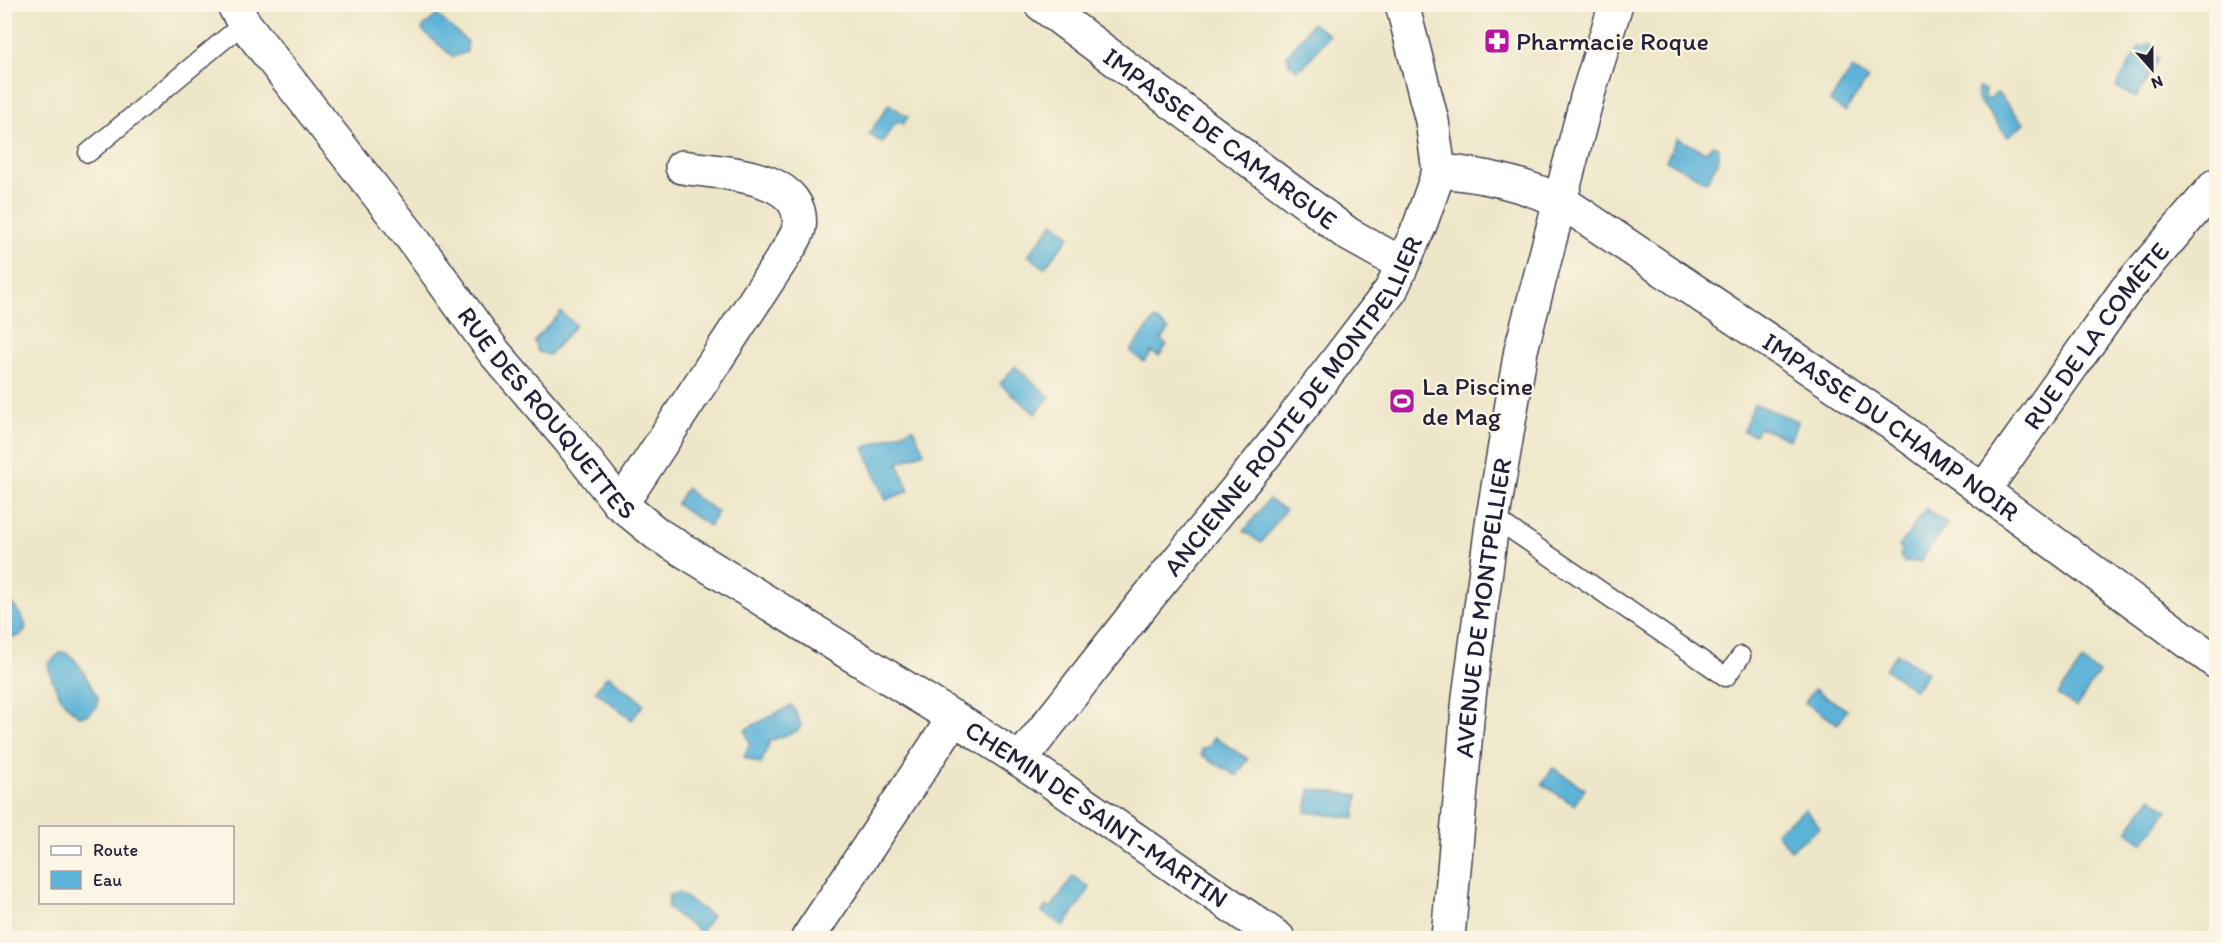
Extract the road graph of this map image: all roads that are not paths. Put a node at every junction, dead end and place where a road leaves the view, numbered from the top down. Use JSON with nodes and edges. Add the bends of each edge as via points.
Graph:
{"nodes":[{"id":1,"x":1041,"y":4,"type":"edge"},
{"id":2,"x":1402,"y":4,"type":"edge"},
{"id":3,"x":1616,"y":4,"type":"edge"},
{"id":4,"x":239,"y":14,"type":"edge"},
{"id":5,"x":88,"y":153,"type":"dead end"},
{"id":6,"x":682,"y":167,"type":"dead end"},
{"id":7,"x":1439,"y":171,"type":"junction"},
{"id":8,"x":2217,"y":184,"type":"edge"},
{"id":9,"x":1561,"y":201,"type":"junction"},
{"id":10,"x":1402,"y":264,"type":"junction"},
{"id":11,"x":1983,"y":491,"type":"junction"},
{"id":12,"x":618,"y":502,"type":"junction"},
{"id":13,"x":1493,"y":517,"type":"junction"},
{"id":14,"x":1741,"y":656,"type":"dead end"},
{"id":15,"x":2217,"y":662,"type":"edge"},
{"id":16,"x":954,"y":718,"type":"junction"},
{"id":17,"x":1020,"y":760,"type":"junction"},
{"id":18,"x":808,"y":939,"type":"edge"},
{"id":19,"x":1278,"y":939,"type":"edge"},
{"id":20,"x":1448,"y":939,"type":"edge"}],
"edges":[{"from":1,"to":10,"type":"street","name":"IMPASSE DE CAMARGUE","via":[[1348,234]]},
{"from":2,"to":7,"type":"street","name":"ANCIENNE ROUTE DE MONTPELLIER","via":[[1432,121]]},
{"from":3,"to":9,"type":"street","name":"AVENUE DE MONTPELLIER"},
{"from":4,"to":5,"type":"lane"},
{"from":4,"to":12,"type":"street","name":"RUE DES ROUQUETTES","via":[[412,238],[494,352]]},
{"from":6,"to":12,"type":"street","via":[[764,180],[786,192],[799,212],[799,230],[632,488]]},
{"from":7,"to":9,"type":"street","name":"IMPASSE DU CHAMP NOIR","via":[[1524,185]]},
{"from":7,"to":10,"type":"street","name":"ANCIENNE ROUTE DE MONTPELLIER"},
{"from":8,"to":11,"type":"street","name":"RUE DE LA COMÈTE","via":[[2126,290]]},
{"from":9,"to":11,"type":"street","name":"IMPASSE DU CHAMP NOIR","via":[[1891,423]]},
{"from":9,"to":13,"type":"street","name":"AVENUE DE MONTPELLIER","via":[[1521,350]]},
{"from":10,"to":17,"type":"street","name":"ANCIENNE ROUTE DE MONTPELLIER","via":[[1391,290],[1268,452]]},
{"from":11,"to":15,"type":"street","name":"IMPASSE DU CHAMP NOIR"},
{"from":12,"to":16,"type":"street","name":"RUE DES ROUQUETTES","via":[[657,534]]},
{"from":13,"to":14,"type":"lane","via":[[1726,677]]},
{"from":13,"to":20,"type":"street","name":"AVENUE DE MONTPELLIER","via":[[1469,697]]},
{"from":16,"to":17,"type":"street","name":"CHEMIN DE SAINT-MARTIN"},
{"from":16,"to":18,"type":"street","name":"CHEMIN DE SAINT-MARTIN"},
{"from":17,"to":19,"type":"street","name":"CHEMIN DE SAINT-MARTIN"}]}
